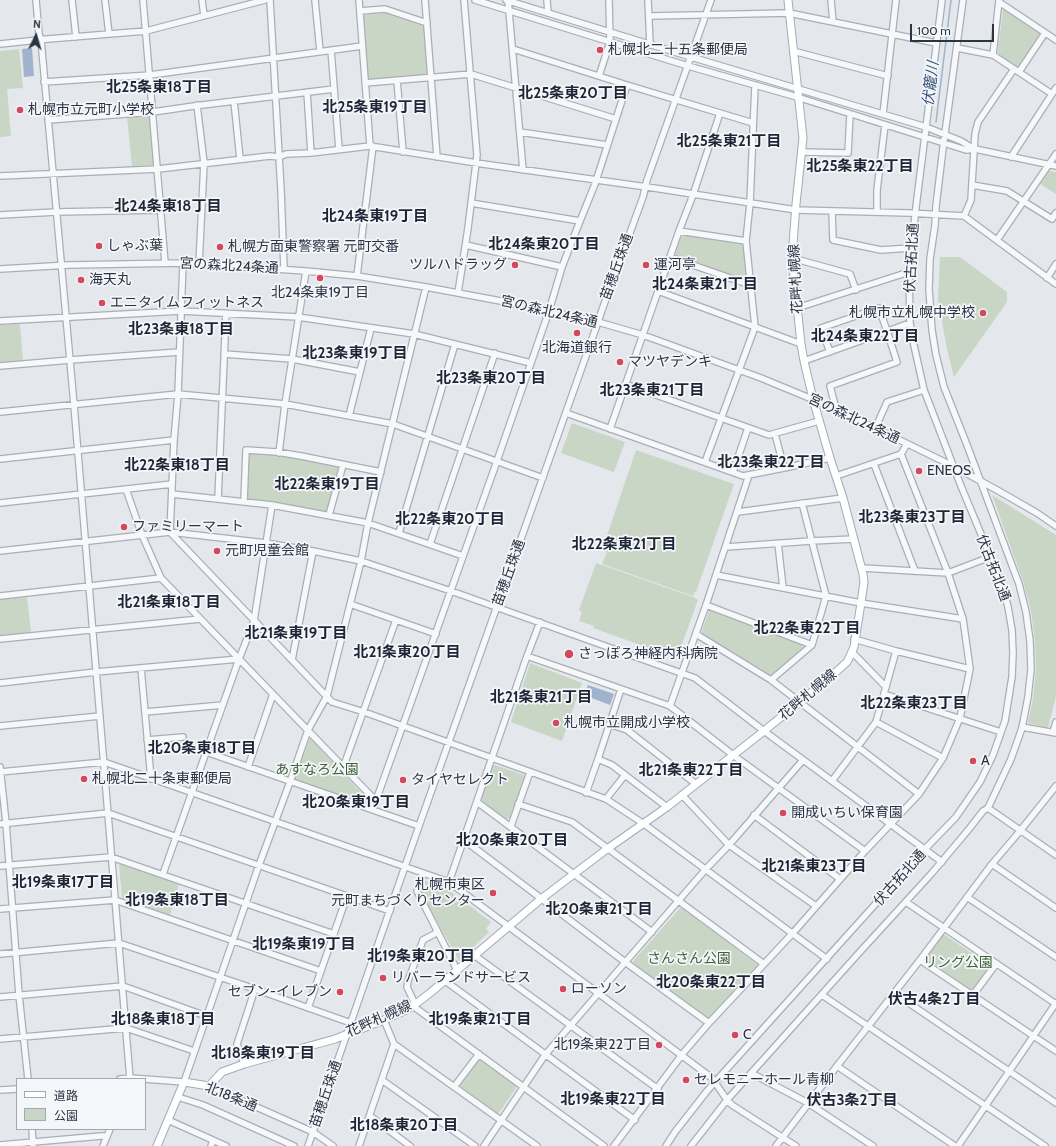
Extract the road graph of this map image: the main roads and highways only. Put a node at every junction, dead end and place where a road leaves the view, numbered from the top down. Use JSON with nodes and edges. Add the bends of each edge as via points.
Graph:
{"nodes":[{"id":1,"x":788,"y":0,"type":"edge"},
{"id":2,"x":209,"y":1086,"type":"joint"},
{"id":3,"x":157,"y":1146,"type":"edge"}],
"edges":[{"from":1,"to":2,"type":"main road","name":"花畔札幌線","via":[[803,138],[792,258],[801,344],[813,399],[844,498],[864,582],[852,652],[847,662],[682,796],[542,899],[414,1005],[335,1039],[222,1072]]},
{"from":2,"to":3,"type":"main road","name":"北18条通","via":[[184,1082]]}]}
